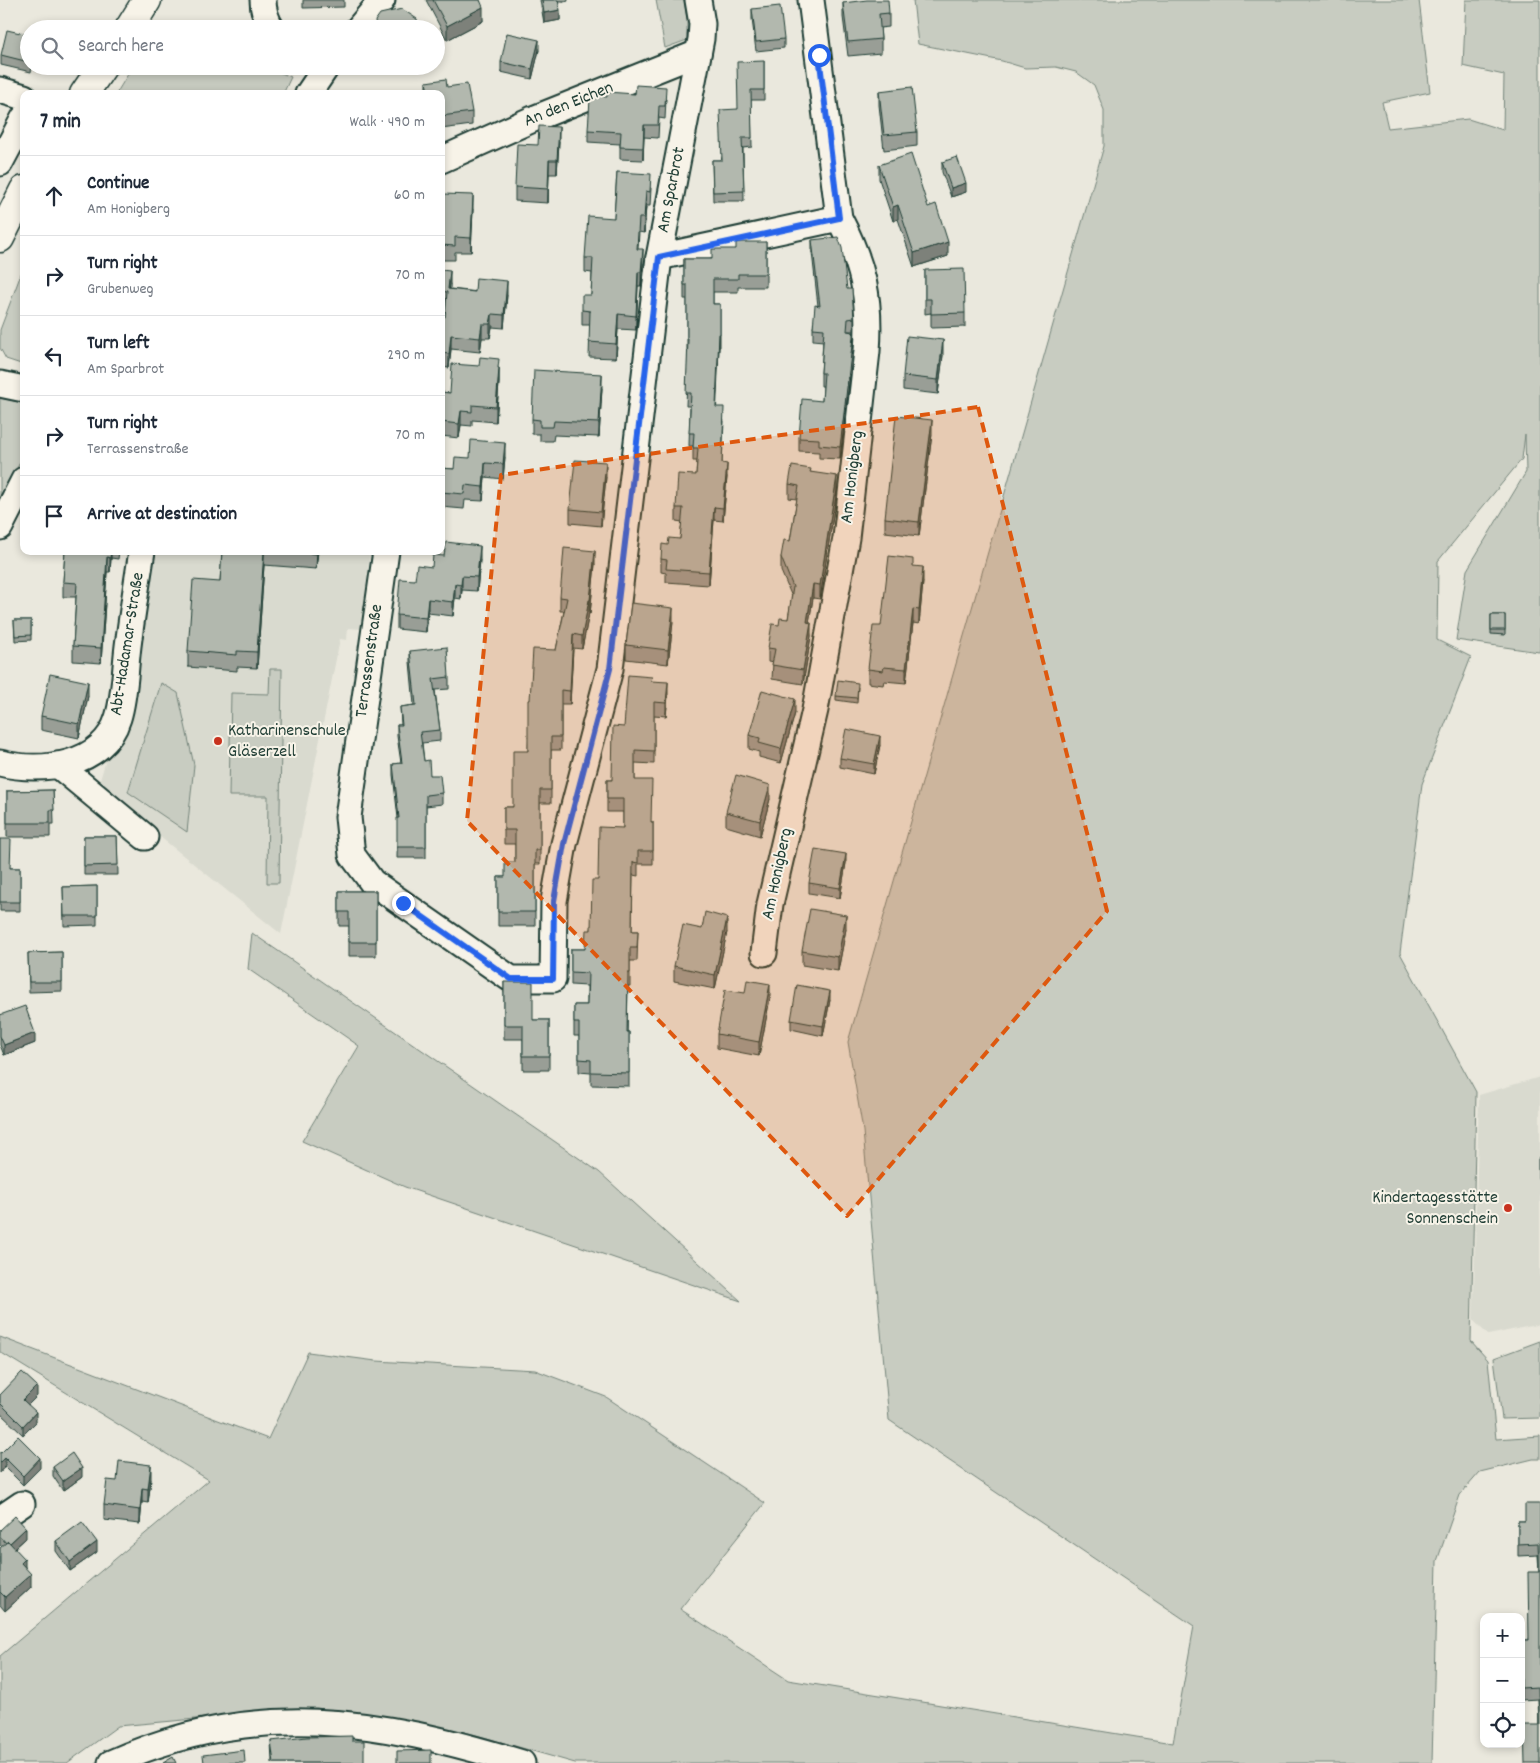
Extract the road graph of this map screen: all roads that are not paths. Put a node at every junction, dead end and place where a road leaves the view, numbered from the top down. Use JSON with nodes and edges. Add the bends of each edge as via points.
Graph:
{"nodes":[{"id":1,"x":263,"y":0,"type":"edge"},
{"id":2,"x":382,"y":0,"type":"edge"},
{"id":3,"x":698,"y":0,"type":"edge"},
{"id":4,"x":811,"y":0,"type":"edge"},
{"id":5,"x":267,"y":20,"type":"edge"},
{"id":6,"x":365,"y":20,"type":"edge"},
{"id":7,"x":698,"y":53,"type":"junction"},
{"id":8,"x":97,"y":75,"type":"edge"},
{"id":9,"x":318,"y":75,"type":"edge"},
{"id":10,"x":0,"y":90,"type":"edge"},
{"id":11,"x":87,"y":90,"type":"edge"},
{"id":12,"x":310,"y":90,"type":"edge"},
{"id":13,"x":20,"y":96,"type":"edge"},
{"id":14,"x":20,"y":126,"type":"edge"},
{"id":15,"x":445,"y":158,"type":"edge"},
{"id":16,"x":0,"y":163,"type":"edge"},
{"id":17,"x":20,"y":198,"type":"edge"},
{"id":18,"x":839,"y":218,"type":"junction"},
{"id":19,"x":0,"y":238,"type":"edge"},
{"id":20,"x":659,"y":257,"type":"junction"},
{"id":21,"x":0,"y":384,"type":"edge"},
{"id":22,"x":20,"y":388,"type":"edge"},
{"id":23,"x":20,"y":488,"type":"edge"},
{"id":24,"x":0,"y":527,"type":"edge"},
{"id":25,"x":141,"y":555,"type":"edge"},
{"id":26,"x":385,"y":555,"type":"edge"},
{"id":27,"x":0,"y":763,"type":"edge"},
{"id":28,"x":58,"y":765,"type":"junction"},
{"id":29,"x":145,"y":837,"type":"dead end"},
{"id":30,"x":764,"y":953,"type":"dead end"},
{"id":31,"x":553,"y":979,"type":"joint"},
{"id":32,"x":22,"y":1504,"type":"dead end"},
{"id":33,"x":0,"y":1519,"type":"edge"},
{"id":34,"x":111,"y":1763,"type":"edge"},
{"id":35,"x":522,"y":1763,"type":"edge"}],
"edges":[{"from":1,"to":5,"type":"street"},
{"from":2,"to":6,"type":"street"},
{"from":3,"to":7,"type":"street","name":"Am Sparbrot","via":[[702,24]]},
{"from":4,"to":18,"type":"street","name":"Am Honigberg"},
{"from":7,"to":15,"type":"street","name":"An den Eichen"},
{"from":7,"to":20,"type":"street","name":"Am Sparbrot"},
{"from":8,"to":11,"type":"main road"},
{"from":9,"to":12,"type":"street"},
{"from":10,"to":13,"type":"street"},
{"from":14,"to":16,"type":"street"},
{"from":17,"to":19,"type":"main road"},
{"from":18,"to":20,"type":"street"},
{"from":18,"to":30,"type":"street","name":"Am Honigberg","via":[[863,279],[869,321],[868,351],[846,538],[815,710],[770,904]]},
{"from":20,"to":31,"type":"street","name":"Am Sparbrot","via":[[610,669],[564,844],[554,901]]},
{"from":21,"to":22,"type":"street"},
{"from":23,"to":24,"type":"street"},
{"from":25,"to":28,"type":"street","name":"Abt-Hadamar-Straße","via":[[118,720],[108,738],[94,751]]},
{"from":26,"to":31,"type":"street","name":"Terrassenstraße","via":[[348,817],[352,855],[372,882],[511,979]]},
{"from":27,"to":28,"type":"street","name":"Abt-Hadamar-Straße","via":[[37,768]]},
{"from":28,"to":29,"type":"street"},
{"from":32,"to":33,"type":"street"},
{"from":34,"to":35,"type":"street","via":[[164,1742],[198,1733],[242,1725],[289,1722],[352,1724],[386,1729]]}]}
